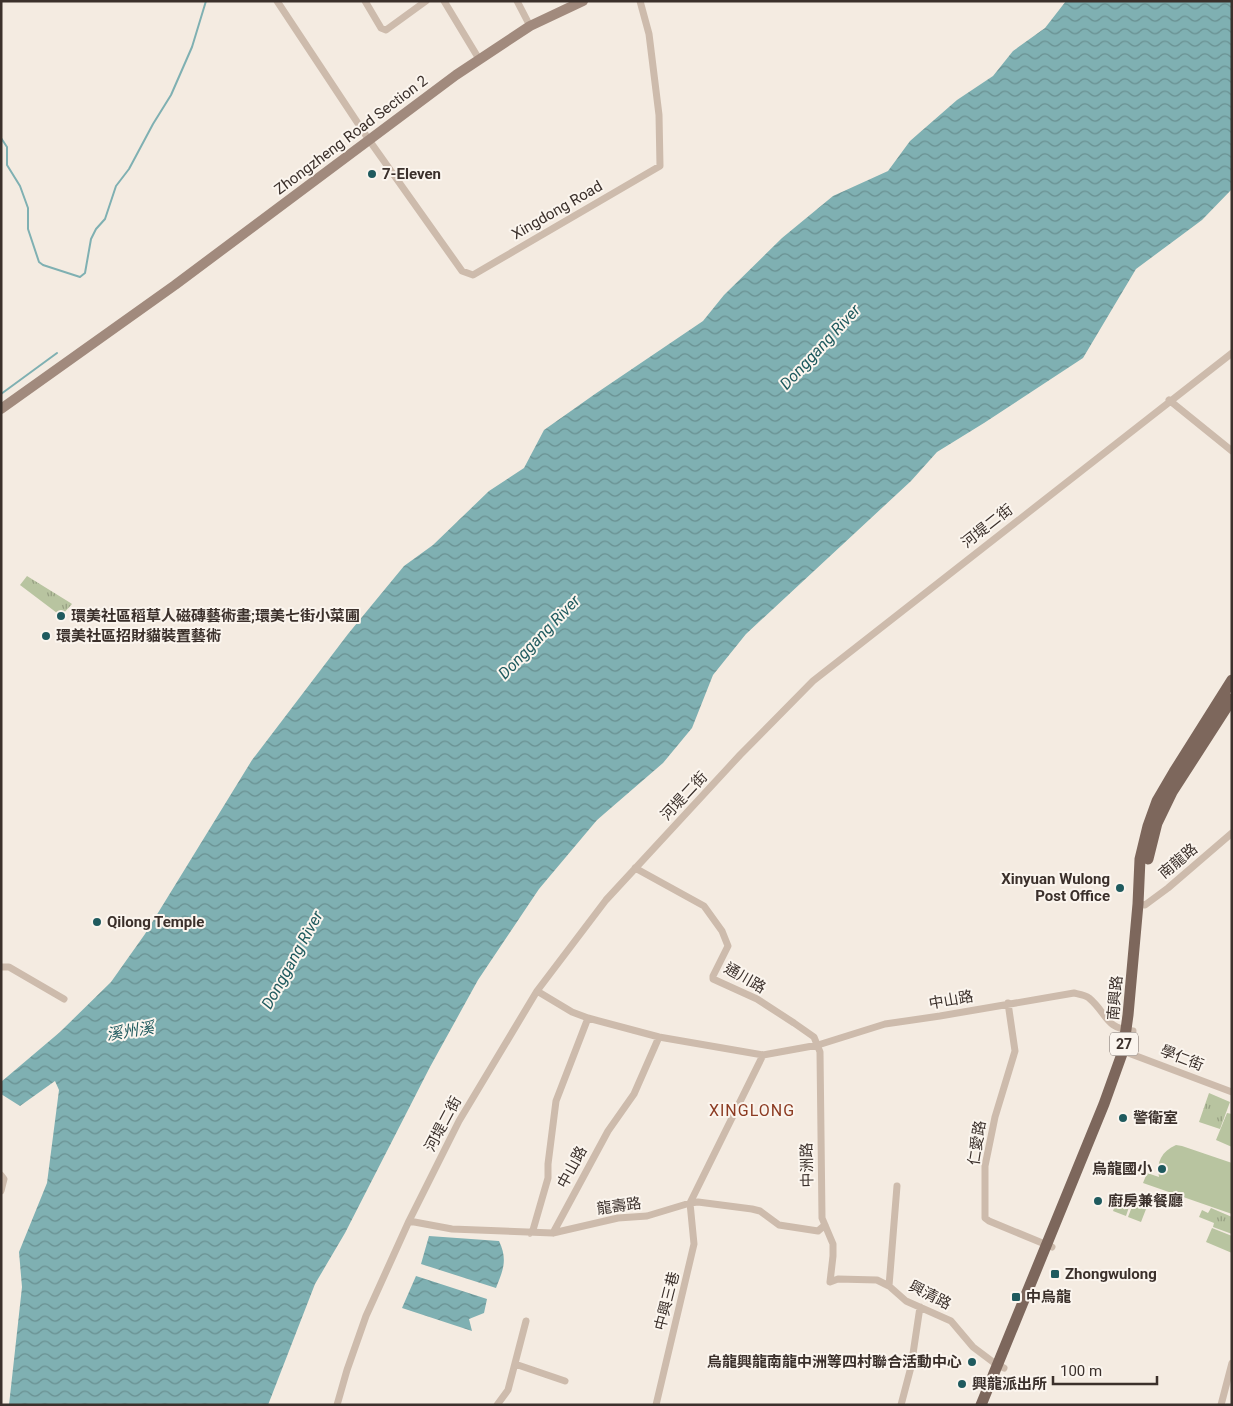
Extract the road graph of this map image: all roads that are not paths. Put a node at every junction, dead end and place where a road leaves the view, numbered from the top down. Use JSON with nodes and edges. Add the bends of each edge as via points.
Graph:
{"nodes":[{"id":1,"x":277,"y":1,"type":"edge"},
{"id":2,"x":365,"y":1,"type":"edge"},
{"id":3,"x":426,"y":1,"type":"edge"},
{"id":4,"x":444,"y":1,"type":"edge"},
{"id":5,"x":517,"y":1,"type":"edge"},
{"id":6,"x":583,"y":1,"type":"edge"},
{"id":7,"x":640,"y":1,"type":"edge"},
{"id":8,"x":530,"y":26,"type":"junction"},
{"id":9,"x":479,"y":59,"type":"junction"},
{"id":10,"x":369,"y":140,"type":"junction"},
{"id":11,"x":1232,"y":353,"type":"edge"},
{"id":12,"x":1169,"y":400,"type":"junction"},
{"id":13,"x":1,"y":409,"type":"edge"},
{"id":14,"x":1232,"y":451,"type":"edge"},
{"id":15,"x":1232,"y":680,"type":"edge"},
{"id":16,"x":1232,"y":699,"type":"edge"},
{"id":17,"x":1232,"y":833,"type":"edge"},
{"id":18,"x":635,"y":868,"type":"junction"},
{"id":19,"x":1142,"y":904,"type":"junction"},
{"id":20,"x":1,"y":967,"type":"edge"},
{"id":21,"x":537,"y":991,"type":"junction"},
{"id":22,"x":64,"y":999,"type":"dead end"},
{"id":23,"x":1008,"y":1003,"type":"junction"},
{"id":24,"x":588,"y":1018,"type":"junction"},
{"id":25,"x":1130,"y":1031,"type":"junction"},
{"id":26,"x":659,"y":1037,"type":"junction"},
{"id":27,"x":818,"y":1045,"type":"junction"},
{"id":28,"x":1126,"y":1052,"type":"junction"},
{"id":29,"x":762,"y":1055,"type":"junction"},
{"id":30,"x":1232,"y":1092,"type":"edge"},
{"id":31,"x":1,"y":1175,"type":"edge"},
{"id":32,"x":897,"y":1186,"type":"dead end"},
{"id":33,"x":1,"y":1191,"type":"edge"},
{"id":34,"x":690,"y":1203,"type":"junction"},
{"id":35,"x":409,"y":1221,"type":"junction"},
{"id":36,"x":825,"y":1225,"type":"junction"},
{"id":37,"x":530,"y":1233,"type":"junction"},
{"id":38,"x":553,"y":1233,"type":"junction"},
{"id":39,"x":1049,"y":1246,"type":"junction"},
{"id":40,"x":830,"y":1282,"type":"joint"},
{"id":41,"x":889,"y":1286,"type":"junction"},
{"id":42,"x":920,"y":1307,"type":"junction"},
{"id":43,"x":526,"y":1321,"type":"dead end"},
{"id":44,"x":1232,"y":1363,"type":"edge"},
{"id":45,"x":515,"y":1364,"type":"junction"},
{"id":46,"x":1000,"y":1366,"type":"junction"},
{"id":47,"x":565,"y":1380,"type":"dead end"},
{"id":48,"x":337,"y":1405,"type":"edge"},
{"id":49,"x":497,"y":1405,"type":"edge"},
{"id":50,"x":656,"y":1405,"type":"edge"},
{"id":51,"x":901,"y":1405,"type":"edge"},
{"id":52,"x":981,"y":1405,"type":"edge"},
{"id":53,"x":988,"y":1405,"type":"edge"},
{"id":54,"x":1221,"y":1405,"type":"edge"}],
"edges":[{"from":1,"to":10,"type":"street"},
{"from":2,"to":3,"type":"street","via":[[381,28],[386,30]]},
{"from":4,"to":9,"type":"street"},
{"from":5,"to":8,"type":"street"},
{"from":6,"to":8,"type":"main road","name":"Zhongzheng Road Section 2"},
{"from":7,"to":10,"type":"street","name":"Xingdong Road","via":[[649,34],[659,115],[660,166],[473,275],[462,271]]},
{"from":8,"to":9,"type":"main road","name":"Zhongzheng Road Section 2"},
{"from":9,"to":10,"type":"main road","name":"Zhongzheng Road Section 2"},
{"from":10,"to":13,"type":"main road","name":"Zhongzheng Road Section 2"},
{"from":11,"to":12,"type":"street","name":"河堤二街"},
{"from":12,"to":14,"type":"street"},
{"from":12,"to":18,"type":"street","name":"河堤二街","via":[[813,681]]},
{"from":15,"to":19,"type":"main road","name":"南興路","number":"27","via":[[1157,801],[1140,859]]},
{"from":16,"to":19,"type":"main road","name":"南興路","number":"27","via":[[1181,776],[1157,823]]},
{"from":17,"to":19,"type":"street","name":"南龍路","via":[[1168,888]]},
{"from":18,"to":21,"type":"street","name":"河堤二街","via":[[606,900]]},
{"from":18,"to":27,"type":"street","name":"通川路","via":[[704,906],[714,919],[728,946],[713,979],[757,999],[814,1037]]},
{"from":19,"to":25,"type":"main road","name":"南興路","number":"27"},
{"from":20,"to":22,"type":"street","via":[[9,968]]},
{"from":21,"to":24,"type":"street","name":"中山路"},
{"from":21,"to":35,"type":"street","name":"河堤二街","via":[[459,1121]]},
{"from":23,"to":25,"type":"street","name":"中山路","via":[[1074,993],[1088,997],[1109,1022]]},
{"from":23,"to":27,"type":"street","name":"中山路","via":[[885,1024]]},
{"from":23,"to":39,"type":"street","name":"仁愛路","via":[[1015,1051],[995,1117],[985,1166],[985,1218]]},
{"from":24,"to":26,"type":"street","name":"中山路"},
{"from":24,"to":37,"type":"street","via":[[556,1101],[548,1178]]},
{"from":25,"to":28,"type":"main road","name":"南興路","number":"27"},
{"from":26,"to":29,"type":"street","name":"中山路"},
{"from":26,"to":38,"type":"street","name":"中山路","via":[[634,1094],[608,1131]]},
{"from":27,"to":29,"type":"street","name":"中山路"},
{"from":27,"to":36,"type":"street","name":"中洲路","via":[[822,1218]]},
{"from":28,"to":30,"type":"street","name":"學仁街"},
{"from":28,"to":39,"type":"main road","name":"南興路","number":"27"},
{"from":29,"to":34,"type":"street"},
{"from":31,"to":33,"type":"street","via":[[4,1179]]},
{"from":32,"to":41,"type":"street"},
{"from":34,"to":36,"type":"street","name":"龍壽路","via":[[752,1209],[779,1225],[818,1231]]},
{"from":34,"to":38,"type":"street","name":"龍壽路","via":[[648,1216],[618,1218]]},
{"from":34,"to":50,"type":"street","name":"中興三巷","via":[[694,1244]]},
{"from":35,"to":37,"type":"street","name":"龍壽路","via":[[452,1230]]},
{"from":35,"to":48,"type":"street","name":"河堤二街","via":[[366,1316]]},
{"from":36,"to":40,"type":"street","name":"中洲路","via":[[833,1244]]},
{"from":37,"to":38,"type":"street","name":"龍壽路"},
{"from":39,"to":46,"type":"main road","name":"南興路","number":"27"},
{"from":40,"to":41,"type":"street","name":"興清路","via":[[838,1279],[877,1280]]},
{"from":41,"to":42,"type":"street","name":"興清路","via":[[906,1301]]},
{"from":42,"to":46,"type":"street","name":"興清路","via":[[951,1321],[973,1347]]},
{"from":42,"to":51,"type":"street","via":[[911,1367]]},
{"from":43,"to":45,"type":"street"},
{"from":44,"to":54,"type":"street"},
{"from":45,"to":47,"type":"street"},
{"from":45,"to":49,"type":"street","via":[[508,1390]]},
{"from":46,"to":52,"type":"main road","name":"南興路","number":"27"},
{"from":46,"to":53,"type":"main road","name":"南興路","number":"27"}]}
